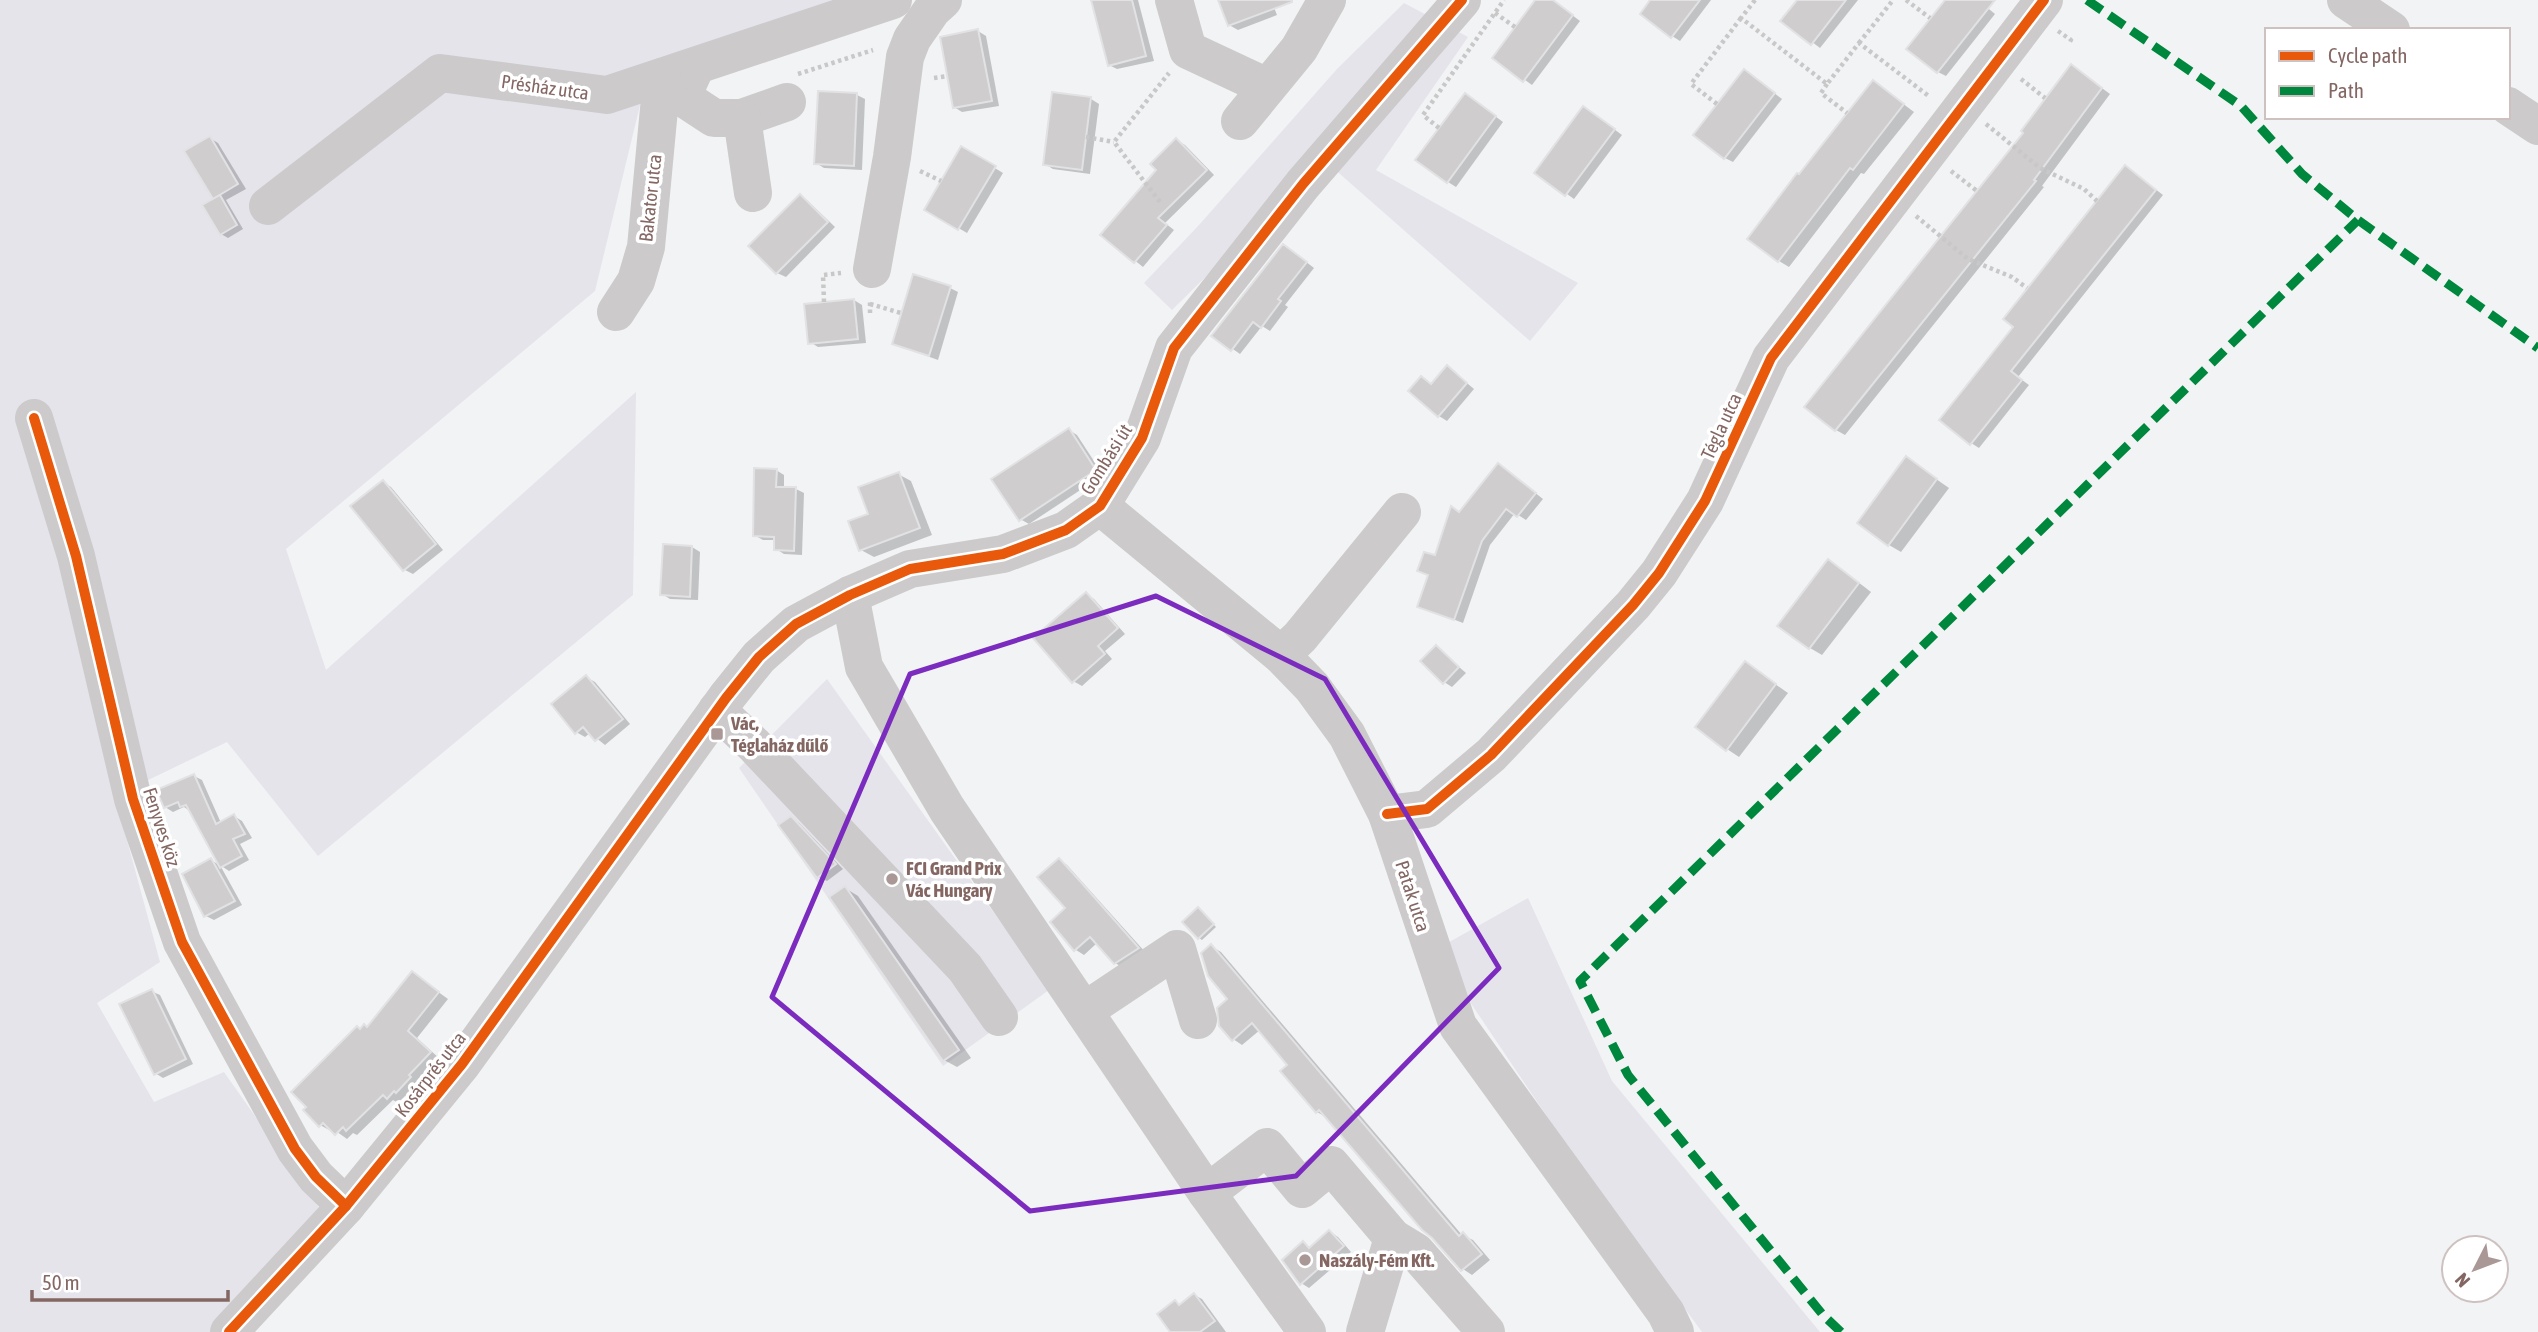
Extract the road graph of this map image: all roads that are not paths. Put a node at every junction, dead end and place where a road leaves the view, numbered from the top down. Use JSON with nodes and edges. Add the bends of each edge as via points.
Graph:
{"nodes":[{"id":1,"x":893,"y":0,"type":"edge"},
{"id":2,"x":943,"y":0,"type":"edge"},
{"id":3,"x":1174,"y":0,"type":"edge"},
{"id":4,"x":1327,"y":0,"type":"edge"},
{"id":5,"x":2044,"y":0,"type":"edge"},
{"id":6,"x":2346,"y":0,"type":"edge"},
{"id":7,"x":1479,"y":6,"type":"edge"},
{"id":8,"x":2388,"y":28,"type":"edge"},
{"id":9,"x":679,"y":71,"type":"junction"},
{"id":10,"x":1267,"y":87,"type":"junction"},
{"id":11,"x":787,"y":102,"type":"dead end"},
{"id":12,"x":2510,"y":107,"type":"edge"},
{"id":13,"x":742,"y":118,"type":"junction"},
{"id":14,"x":1240,"y":121,"type":"dead end"},
{"id":15,"x":2538,"y":126,"type":"edge"},
{"id":16,"x":753,"y":192,"type":"dead end"},
{"id":17,"x":268,"y":206,"type":"dead end"},
{"id":18,"x":871,"y":287,"type":"road end"},
{"id":19,"x":616,"y":312,"type":"dead end"},
{"id":20,"x":34,"y":418,"type":"dead end"},
{"id":21,"x":1100,"y":506,"type":"junction"},
{"id":22,"x":1402,"y":512,"type":"dead end"},
{"id":23,"x":850,"y":595,"type":"junction"},
{"id":24,"x":1281,"y":655,"type":"junction"},
{"id":25,"x":717,"y":710,"type":"junction"},
{"id":26,"x":1387,"y":814,"type":"junction"},
{"id":27,"x":638,"y":821,"type":"joint"},
{"id":28,"x":1084,"y":1011,"type":"junction"},
{"id":29,"x":999,"y":1017,"type":"dead end"},
{"id":30,"x":1198,"y":1020,"type":"dead end"},
{"id":31,"x":1207,"y":1193,"type":"junction"},
{"id":32,"x":346,"y":1206,"type":"junction"},
{"id":33,"x":1393,"y":1238,"type":"junction"},
{"id":34,"x":1670,"y":1326,"type":"edge"},
{"id":35,"x":229,"y":1332,"type":"edge"},
{"id":36,"x":1307,"y":1332,"type":"edge"},
{"id":37,"x":1365,"y":1332,"type":"edge"},
{"id":38,"x":1486,"y":1332,"type":"edge"}],
"edges":[{"from":1,"to":9,"type":"street","name":"Présház utca"},
{"from":2,"to":18,"type":"street","via":[[912,38],[905,57]]},
{"from":3,"to":10,"type":"street","via":[[1188,50]]},
{"from":4,"to":10,"type":"street","via":[[1299,49]]},
{"from":5,"to":26,"type":"street","name":"Tégla utca","via":[[1771,358],[1705,501],[1659,573],[1491,755],[1427,809]]},
{"from":6,"to":8,"type":"street"},
{"from":7,"to":21,"type":"street","name":"Gombási út","via":[[1303,184],[1174,348],[1142,438]]},
{"from":9,"to":13,"type":"street","via":[[682,97],[714,118]]},
{"from":9,"to":17,"type":"street","name":"Présház utca","via":[[607,95],[440,73]]},
{"from":9,"to":19,"type":"street","name":"Bakator utca","via":[[646,247],[636,281]]},
{"from":10,"to":14,"type":"street"},
{"from":11,"to":13,"type":"street"},
{"from":12,"to":15,"type":"street"},
{"from":13,"to":16,"type":"street"},
{"from":20,"to":32,"type":"street","name":"Fenyves köz","via":[[76,556],[133,799],[182,942],[295,1149]]},
{"from":21,"to":23,"type":"street","name":"Gombási út","via":[[1066,530],[1003,554],[910,569]]},
{"from":21,"to":24,"type":"street","name":"Patak utca"},
{"from":22,"to":24,"type":"street"},
{"from":23,"to":25,"type":"street","name":"Gombási út","via":[[796,624],[759,657]]},
{"from":23,"to":28,"type":"street","via":[[864,667],[947,809]]},
{"from":24,"to":26,"type":"street","name":"Patak utca","via":[[1312,687],[1347,735]]},
{"from":25,"to":27,"type":"street","name":"Gombási út"},
{"from":25,"to":29,"type":"street","via":[[965,968]]},
{"from":26,"to":34,"type":"street","name":"Patak utca","via":[[1458,1026]]},
{"from":27,"to":32,"type":"street","name":"Kosárprés utca","via":[[462,1064]]},
{"from":28,"to":30,"type":"street","via":[[1177,949]]},
{"from":28,"to":31,"type":"street"},
{"from":31,"to":33,"type":"street","via":[[1267,1147],[1303,1189],[1331,1165]]},
{"from":31,"to":36,"type":"street"},
{"from":32,"to":35,"type":"street","name":"Kosárprés utca"},
{"from":33,"to":37,"type":"street"},
{"from":33,"to":38,"type":"street","via":[[1416,1252]]}]}
